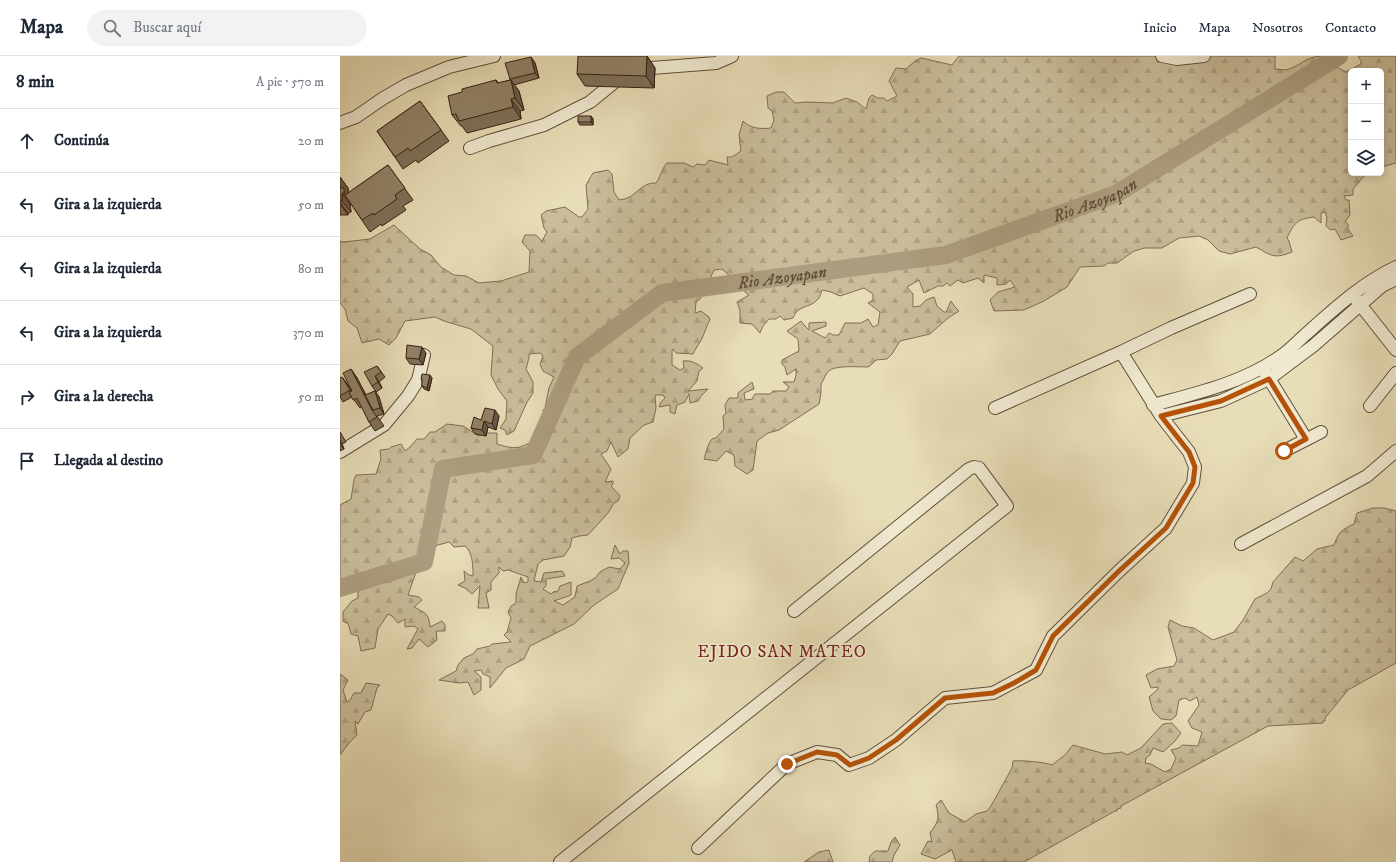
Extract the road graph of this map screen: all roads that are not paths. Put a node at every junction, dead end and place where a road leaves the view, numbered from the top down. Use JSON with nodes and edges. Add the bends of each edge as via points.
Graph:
{"nodes":[{"id":1,"x":494,"y":56,"type":"edge"},
{"id":2,"x":732,"y":56,"type":"edge"},
{"id":3,"x":1162,"y":56,"type":"edge"},
{"id":4,"x":1204,"y":56,"type":"edge"},
{"id":5,"x":446,"y":61,"type":"edge"},
{"id":6,"x":340,"y":123,"type":"edge"},
{"id":7,"x":470,"y":148,"type":"dead end"},
{"id":8,"x":1396,"y":267,"type":"edge"},
{"id":9,"x":1396,"y":279,"type":"edge"},
{"id":10,"x":1250,"y":294,"type":"dead end"},
{"id":11,"x":1352,"y":294,"type":"junction"},
{"id":12,"x":1360,"y":304,"type":"junction"},
{"id":13,"x":1396,"y":350,"type":"edge"},
{"id":14,"x":1121,"y":352,"type":"junction"},
{"id":15,"x":424,"y":355,"type":"dead end"},
{"id":16,"x":1263,"y":368,"type":"junction"},
{"id":17,"x":1396,"y":373,"type":"edge"},
{"id":18,"x":1269,"y":379,"type":"junction"},
{"id":19,"x":1154,"y":405,"type":"junction"},
{"id":20,"x":1370,"y":406,"type":"dead end"},
{"id":21,"x":995,"y":408,"type":"dead end"},
{"id":22,"x":1161,"y":416,"type":"junction"},
{"id":23,"x":1321,"y":432,"type":"dead end"},
{"id":24,"x":1306,"y":439,"type":"junction"},
{"id":25,"x":1284,"y":451,"type":"dead end"},
{"id":26,"x":1396,"y":451,"type":"edge"},
{"id":27,"x":340,"y":452,"type":"edge"},
{"id":28,"x":1241,"y":544,"type":"dead end"},
{"id":29,"x":794,"y":611,"type":"dead end"},
{"id":30,"x":698,"y":848,"type":"dead end"},
{"id":31,"x":560,"y":862,"type":"edge"}],
"edges":[{"from":1,"to":5,"type":"street"},
{"from":2,"to":7,"type":"street","via":[[716,63],[641,69],[625,74],[590,102],[544,125],[489,140]]},
{"from":3,"to":4,"type":"street","via":[[1177,60]]},
{"from":5,"to":6,"type":"street","via":[[356,117]]},
{"from":8,"to":11,"type":"street"},
{"from":9,"to":12,"type":"street","via":[[1382,286]]},
{"from":10,"to":14,"type":"street"},
{"from":11,"to":12,"type":"street"},
{"from":11,"to":16,"type":"street","via":[[1281,356]]},
{"from":12,"to":13,"type":"street"},
{"from":12,"to":18,"type":"street","via":[[1313,346]]},
{"from":14,"to":19,"type":"street"},
{"from":14,"to":21,"type":"street"},
{"from":15,"to":27,"type":"street","via":[[418,380],[384,426]]},
{"from":16,"to":18,"type":"street"},
{"from":16,"to":19,"type":"street","via":[[1216,387]]},
{"from":17,"to":20,"type":"street"},
{"from":18,"to":22,"type":"street","via":[[1221,401]]},
{"from":18,"to":24,"type":"street"},
{"from":19,"to":22,"type":"street"},
{"from":22,"to":30,"type":"street","via":[[1189,452],[1195,467],[1193,483],[1166,528],[1053,636],[1036,670],[993,693],[945,698],[896,740],[869,758],[850,765],[837,755],[817,752],[787,764]]},
{"from":23,"to":24,"type":"street"},
{"from":24,"to":25,"type":"street"},
{"from":26,"to":28,"type":"street","via":[[1367,476]]},
{"from":29,"to":31,"type":"street","via":[[969,469],[979,468],[1007,506]]}]}
